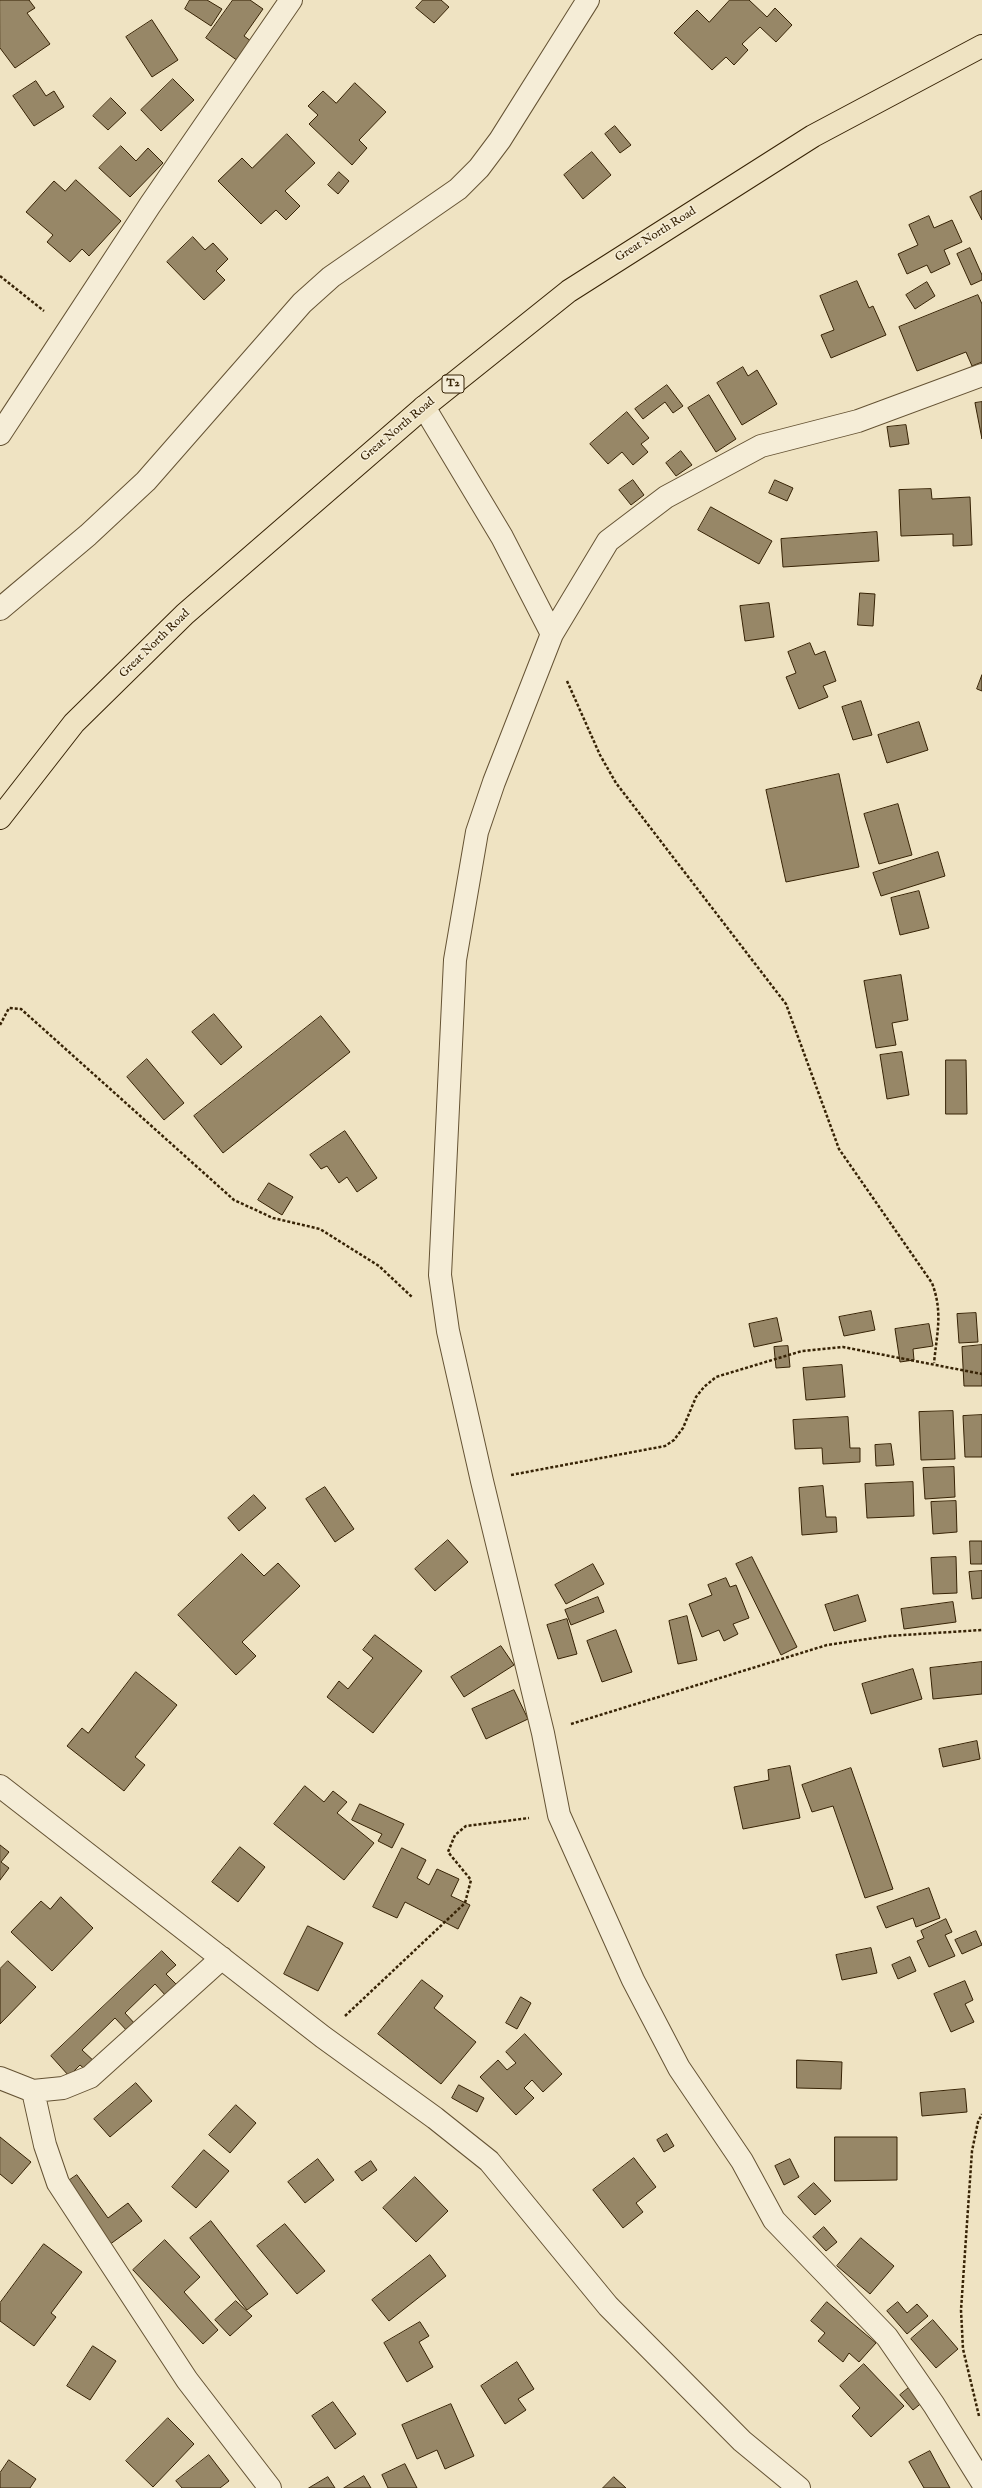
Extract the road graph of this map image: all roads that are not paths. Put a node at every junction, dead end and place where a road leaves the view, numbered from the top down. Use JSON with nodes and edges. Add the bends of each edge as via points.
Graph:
{"nodes":[{"id":1,"x":291,"y":0,"type":"edge"},
{"id":2,"x":588,"y":0,"type":"edge"},
{"id":3,"x":982,"y":46,"type":"edge"},
{"id":4,"x":982,"y":375,"type":"edge"},
{"id":5,"x":424,"y":407,"type":"junction"},
{"id":6,"x":0,"y":434,"type":"edge"},
{"id":7,"x":0,"y":609,"type":"edge"},
{"id":8,"x":551,"y":638,"type":"junction"},
{"id":9,"x":0,"y":818,"type":"edge"},
{"id":10,"x":0,"y":1786,"type":"edge"},
{"id":11,"x":222,"y":1958,"type":"junction"},
{"id":12,"x":0,"y":2078,"type":"edge"},
{"id":13,"x":33,"y":2091,"type":"junction"},
{"id":14,"x":982,"y":2482,"type":"edge"},
{"id":15,"x":270,"y":2488,"type":"edge"},
{"id":16,"x":799,"y":2488,"type":"edge"}],
"edges":[{"from":1,"to":6,"type":"street","via":[[150,205]]},
{"from":2,"to":7,"type":"street","via":[[500,140],[474,173],[458,189],[331,277],[302,303],[142,485],[88,535]]},
{"from":3,"to":5,"type":"highway","name":"Great North Road","number":"T2","via":[[813,136],[569,291]]},
{"from":4,"to":8,"type":"street","via":[[858,421],[761,446],[666,497],[608,541]]},
{"from":5,"to":8,"type":"street","via":[[502,537]]},
{"from":5,"to":9,"type":"highway","name":"Great North Road","number":"T2","via":[[185,614],[74,723]]},
{"from":8,"to":14,"type":"street","via":[[479,826],[455,960],[440,1275],[448,1331],[543,1733],[559,1815],[633,1980],[679,2068],[742,2161],[774,2220],[886,2337],[934,2405]]},
{"from":10,"to":11,"type":"street"},
{"from":11,"to":13,"type":"street","via":[[90,2077],[63,2088]]},
{"from":11,"to":16,"type":"street","via":[[489,2161],[608,2306],[742,2441]]},
{"from":12,"to":13,"type":"street"},
{"from":13,"to":15,"type":"street","via":[[45,2145],[58,2183],[187,2380]]}]}
